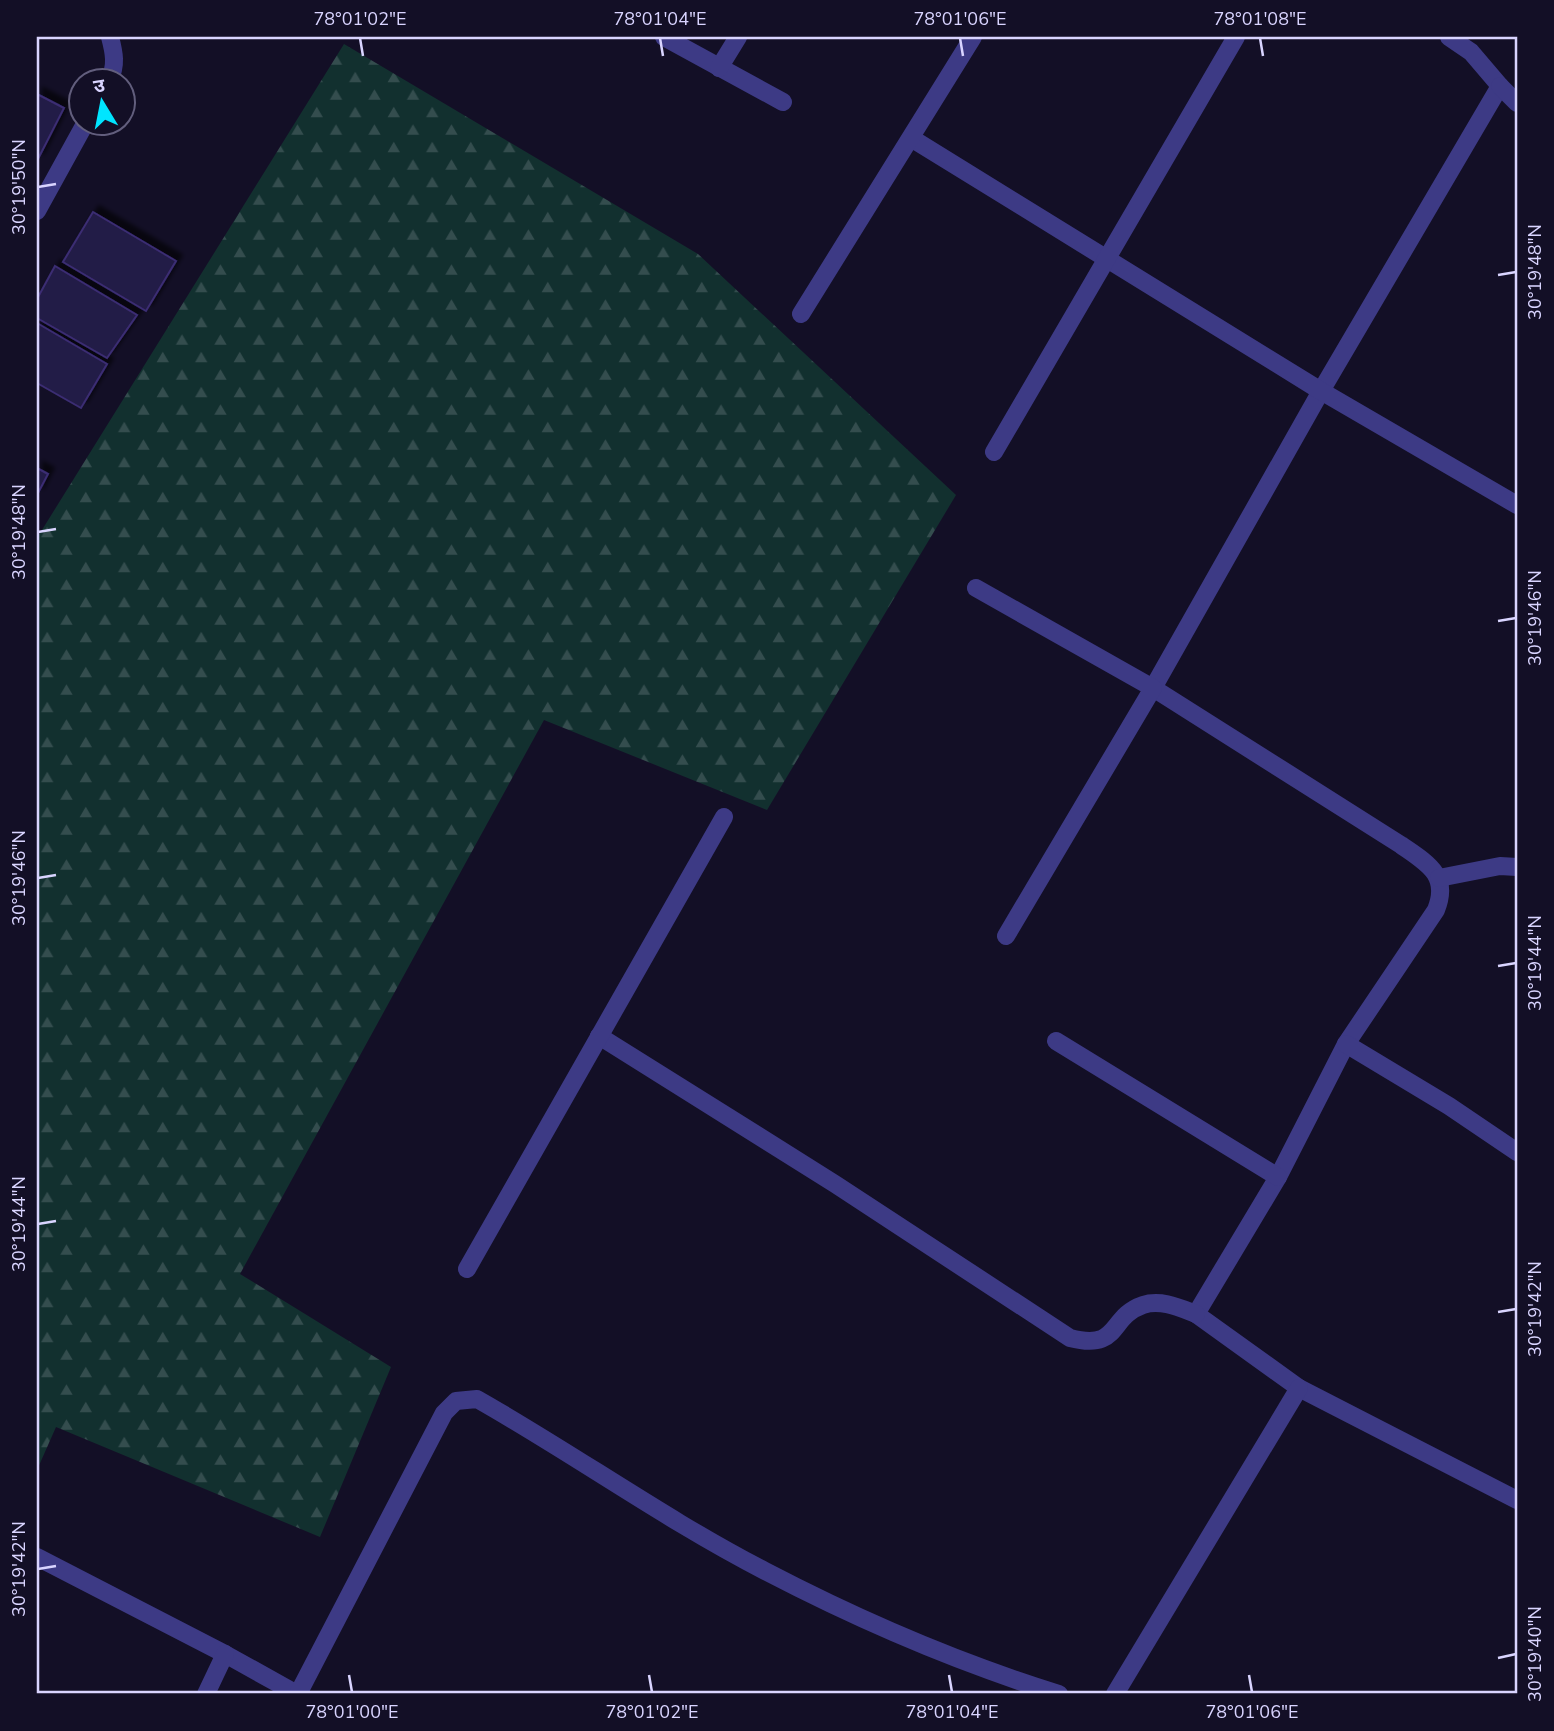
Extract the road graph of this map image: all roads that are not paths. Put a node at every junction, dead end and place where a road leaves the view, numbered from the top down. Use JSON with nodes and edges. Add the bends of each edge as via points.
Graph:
{"nodes":[{"id":1,"x":110,"y":37,"type":"edge"},
{"id":2,"x":664,"y":37,"type":"edge"},
{"id":3,"x":738,"y":37,"type":"edge"},
{"id":4,"x":974,"y":37,"type":"edge"},
{"id":5,"x":1236,"y":37,"type":"edge"},
{"id":6,"x":1448,"y":37,"type":"edge"},
{"id":7,"x":114,"y":66,"type":"edge"},
{"id":8,"x":719,"y":68,"type":"junction"},
{"id":9,"x":1500,"y":86,"type":"junction"},
{"id":10,"x":783,"y":102,"type":"dead end"},
{"id":11,"x":1517,"y":103,"type":"edge"},
{"id":12,"x":78,"y":136,"type":"edge"},
{"id":13,"x":911,"y":138,"type":"junction"},
{"id":14,"x":37,"y":211,"type":"edge"},
{"id":15,"x":1106,"y":258,"type":"junction"},
{"id":16,"x":801,"y":314,"type":"dead end"},
{"id":17,"x":1321,"y":391,"type":"junction"},
{"id":18,"x":994,"y":452,"type":"dead end"},
{"id":19,"x":1517,"y":505,"type":"edge"},
{"id":20,"x":976,"y":588,"type":"dead end"},
{"id":21,"x":1153,"y":688,"type":"junction"},
{"id":22,"x":724,"y":817,"type":"dead end"},
{"id":23,"x":1517,"y":867,"type":"edge"},
{"id":24,"x":1439,"y":878,"type":"junction"},
{"id":25,"x":1006,"y":936,"type":"dead end"},
{"id":26,"x":599,"y":1036,"type":"junction"},
{"id":27,"x":1056,"y":1041,"type":"dead end"},
{"id":28,"x":1346,"y":1044,"type":"junction"},
{"id":29,"x":1517,"y":1152,"type":"edge"},
{"id":30,"x":1278,"y":1177,"type":"junction"},
{"id":31,"x":467,"y":1269,"type":"dead end"},
{"id":32,"x":1196,"y":1314,"type":"junction"},
{"id":33,"x":1299,"y":1388,"type":"junction"},
{"id":34,"x":1517,"y":1500,"type":"edge"},
{"id":35,"x":37,"y":1558,"type":"edge"},
{"id":36,"x":225,"y":1654,"type":"junction"},
{"id":37,"x":206,"y":1694,"type":"edge"},
{"id":38,"x":297,"y":1694,"type":"edge"},
{"id":39,"x":1059,"y":1694,"type":"edge"},
{"id":40,"x":1115,"y":1694,"type":"edge"}],
"edges":[{"from":1,"to":7,"type":"street"},
{"from":2,"to":8,"type":"street"},
{"from":3,"to":8,"type":"street"},
{"from":4,"to":13,"type":"street"},
{"from":5,"to":15,"type":"street"},
{"from":6,"to":9,"type":"street","via":[[1471,52]]},
{"from":8,"to":10,"type":"street"},
{"from":9,"to":11,"type":"street"},
{"from":9,"to":17,"type":"street"},
{"from":12,"to":14,"type":"street"},
{"from":13,"to":15,"type":"street"},
{"from":13,"to":16,"type":"street"},
{"from":15,"to":17,"type":"street"},
{"from":15,"to":18,"type":"street"},
{"from":17,"to":19,"type":"street"},
{"from":17,"to":21,"type":"street"},
{"from":20,"to":21,"type":"street"},
{"from":21,"to":24,"type":"street","via":[[1401,845]]},
{"from":21,"to":25,"type":"street"},
{"from":22,"to":26,"type":"street"},
{"from":23,"to":24,"type":"street"},
{"from":24,"to":28,"type":"street","via":[[1441,898],[1436,911]]},
{"from":26,"to":31,"type":"street"},
{"from":26,"to":32,"type":"street","via":[[1070,1338],[1102,1340],[1144,1304],[1166,1303]]},
{"from":27,"to":30,"type":"street"},
{"from":28,"to":29,"type":"street"},
{"from":28,"to":30,"type":"street"},
{"from":30,"to":32,"type":"street"},
{"from":32,"to":33,"type":"street"},
{"from":33,"to":34,"type":"street"},
{"from":33,"to":40,"type":"street"},
{"from":35,"to":36,"type":"street"},
{"from":36,"to":37,"type":"street"},
{"from":36,"to":38,"type":"street"},
{"from":38,"to":39,"type":"street","via":[[444,1413],[457,1401],[477,1399],[764,1571],[922,1644]]}]}
